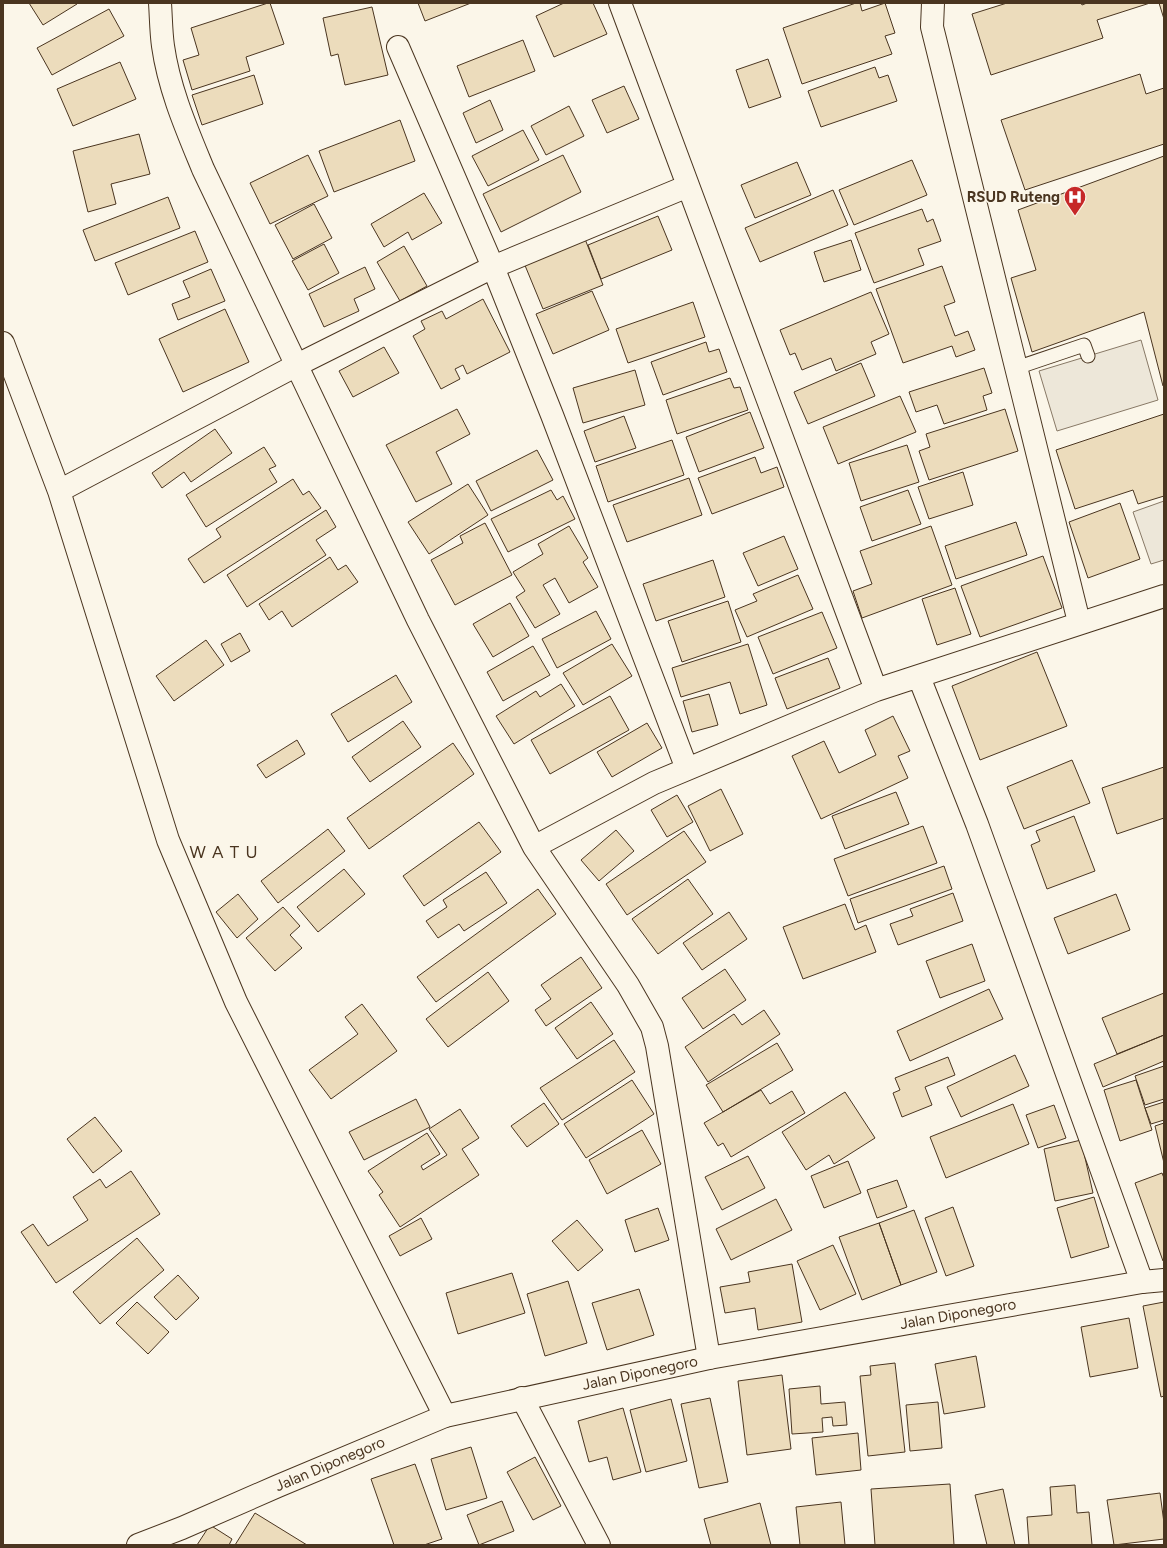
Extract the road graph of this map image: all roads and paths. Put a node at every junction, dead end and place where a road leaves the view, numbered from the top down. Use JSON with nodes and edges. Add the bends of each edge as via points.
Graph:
{"nodes":[{"id":1,"x":160,"y":3,"type":"edge"},
{"id":2,"x":620,"y":3,"type":"edge"},
{"id":3,"x":933,"y":3,"type":"edge"},
{"id":4,"x":398,"y":47,"type":"dead end"},
{"id":5,"x":688,"y":186,"type":"junction"},
{"id":6,"x":493,"y":267,"type":"junction"},
{"id":7,"x":3,"y":343,"type":"edge"},
{"id":8,"x":1088,"y":356,"type":"dead end"},
{"id":9,"x":297,"y":364,"type":"junction"},
{"id":10,"x":1016,"y":368,"type":"junction"},
{"id":11,"x":59,"y":491,"type":"junction"},
{"id":12,"x":1164,"y":596,"type":"edge"},
{"id":13,"x":1079,"y":622,"type":"junction"},
{"id":14,"x":919,"y":677,"type":"junction"},
{"id":15,"x":876,"y":690,"type":"junction"},
{"id":16,"x":687,"y":769,"type":"junction"},
{"id":17,"x":534,"y":847,"type":"junction"},
{"id":18,"x":1164,"y":1280,"type":"edge"},
{"id":19,"x":1142,"y":1282,"type":"junction"},
{"id":20,"x":709,"y":1358,"type":"junction"},
{"id":21,"x":522,"y":1398,"type":"junction"},
{"id":22,"x":445,"y":1416,"type":"junction"},
{"id":23,"x":138,"y":1545,"type":"edge"},
{"id":24,"x":599,"y":1545,"type":"edge"}],
"edges":[{"from":1,"to":9,"type":"street","via":[[163,46],[182,116],[203,169]]},
{"from":2,"to":5,"type":"street"},
{"from":3,"to":10,"type":"street","via":[[932,27]]},
{"from":4,"to":6,"type":"street"},
{"from":5,"to":6,"type":"street"},
{"from":5,"to":15,"type":"street"},
{"from":6,"to":9,"type":"street"},
{"from":6,"to":16,"type":"street"},
{"from":7,"to":11,"type":"street"},
{"from":8,"to":10,"type":"lane","via":[[1084,345]]},
{"from":9,"to":11,"type":"street"},
{"from":9,"to":17,"type":"street","via":[[418,620]]},
{"from":10,"to":13,"type":"street"},
{"from":11,"to":22,"type":"street","via":[[168,840],[236,1002]]},
{"from":12,"to":13,"type":"street"},
{"from":13,"to":14,"type":"street"},
{"from":14,"to":15,"type":"street"},
{"from":14,"to":19,"type":"street","via":[[977,824]]},
{"from":15,"to":16,"type":"street"},
{"from":16,"to":17,"type":"street","via":[[654,783]]},
{"from":17,"to":20,"type":"street","via":[[628,985],[652,1027]]},
{"from":18,"to":19,"type":"street","name":"Jalan Diponegoro"},
{"from":19,"to":20,"type":"street","name":"Jalan Diponegoro"},
{"from":20,"to":21,"type":"street","name":"Jalan Diponegoro"},
{"from":21,"to":22,"type":"street","name":"Jalan Diponegoro"},
{"from":21,"to":24,"type":"street"},
{"from":22,"to":23,"type":"street","name":"Jalan Diponegoro"}]}
